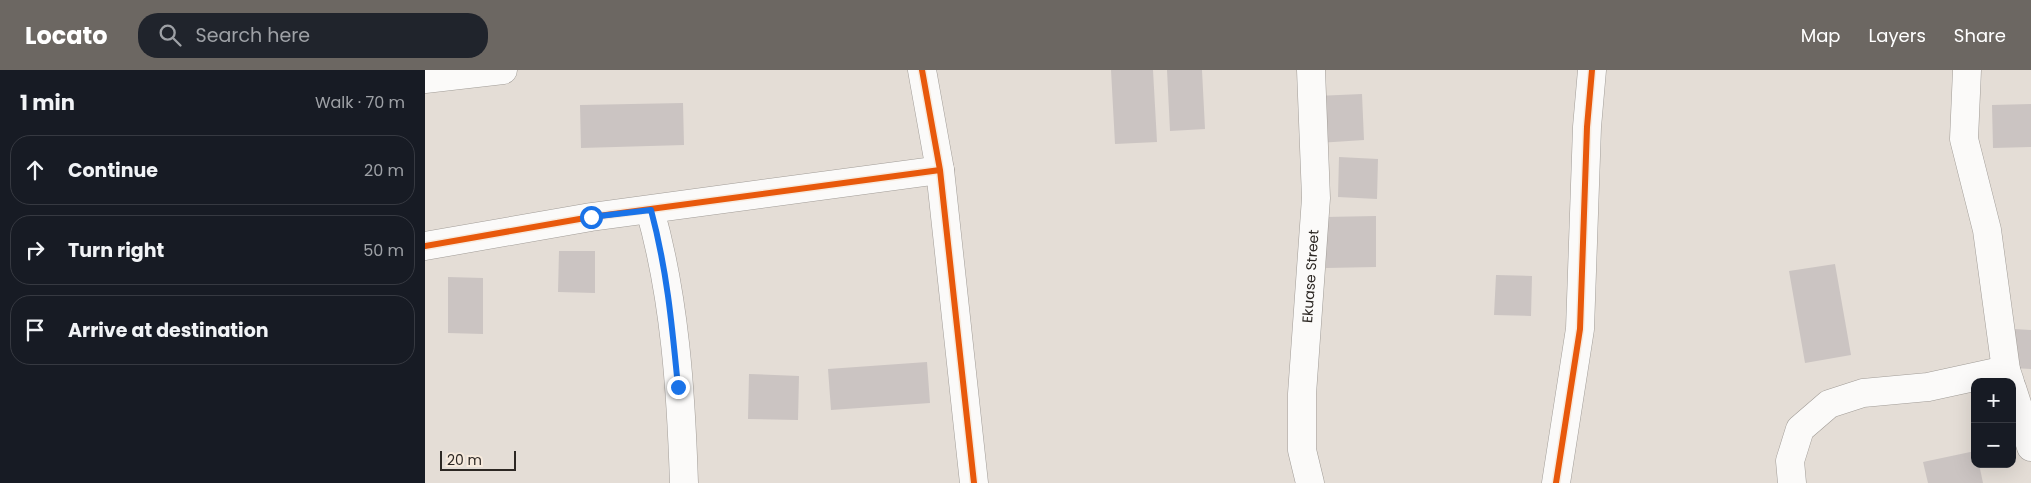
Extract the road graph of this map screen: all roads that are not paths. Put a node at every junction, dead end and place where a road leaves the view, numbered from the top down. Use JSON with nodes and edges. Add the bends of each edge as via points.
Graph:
{"nodes":[{"id":1,"x":503,"y":70,"type":"edge"},
{"id":2,"x":922,"y":70,"type":"edge"},
{"id":3,"x":1311,"y":70,"type":"edge"},
{"id":4,"x":1592,"y":70,"type":"edge"},
{"id":5,"x":1967,"y":70,"type":"edge"},
{"id":6,"x":425,"y":79,"type":"edge"},
{"id":7,"x":941,"y":170,"type":"junction"},
{"id":8,"x":651,"y":210,"type":"junction"},
{"id":9,"x":425,"y":246,"type":"edge"},
{"id":10,"x":2010,"y":378,"type":"edge"},
{"id":11,"x":1971,"y":383,"type":"edge"},
{"id":12,"x":2016,"y":399,"type":"edge"},
{"id":13,"x":2031,"y":447,"type":"edge"},
{"id":14,"x":684,"y":483,"type":"edge"},
{"id":15,"x":974,"y":483,"type":"edge"},
{"id":16,"x":1309,"y":483,"type":"edge"},
{"id":17,"x":1556,"y":483,"type":"edge"},
{"id":18,"x":1792,"y":483,"type":"edge"}],
"edges":[{"from":1,"to":6,"type":"street"},
{"from":2,"to":7,"type":"street"},
{"from":3,"to":16,"type":"street","name":"Ekuase Street","via":[[1316,198],[1302,394],[1303,450]]},
{"from":4,"to":17,"type":"street","via":[[1580,329]]},
{"from":5,"to":10,"type":"street","via":[[1964,139],[1987,230]]},
{"from":7,"to":8,"type":"street"},
{"from":7,"to":15,"type":"street"},
{"from":8,"to":9,"type":"street","via":[[591,217]]},
{"from":8,"to":14,"type":"street","via":[[669,288]]},
{"from":11,"to":18,"type":"street","via":[[1863,393],[1829,404],[1800,429],[1790,461]]},
{"from":12,"to":13,"type":"street"}]}
